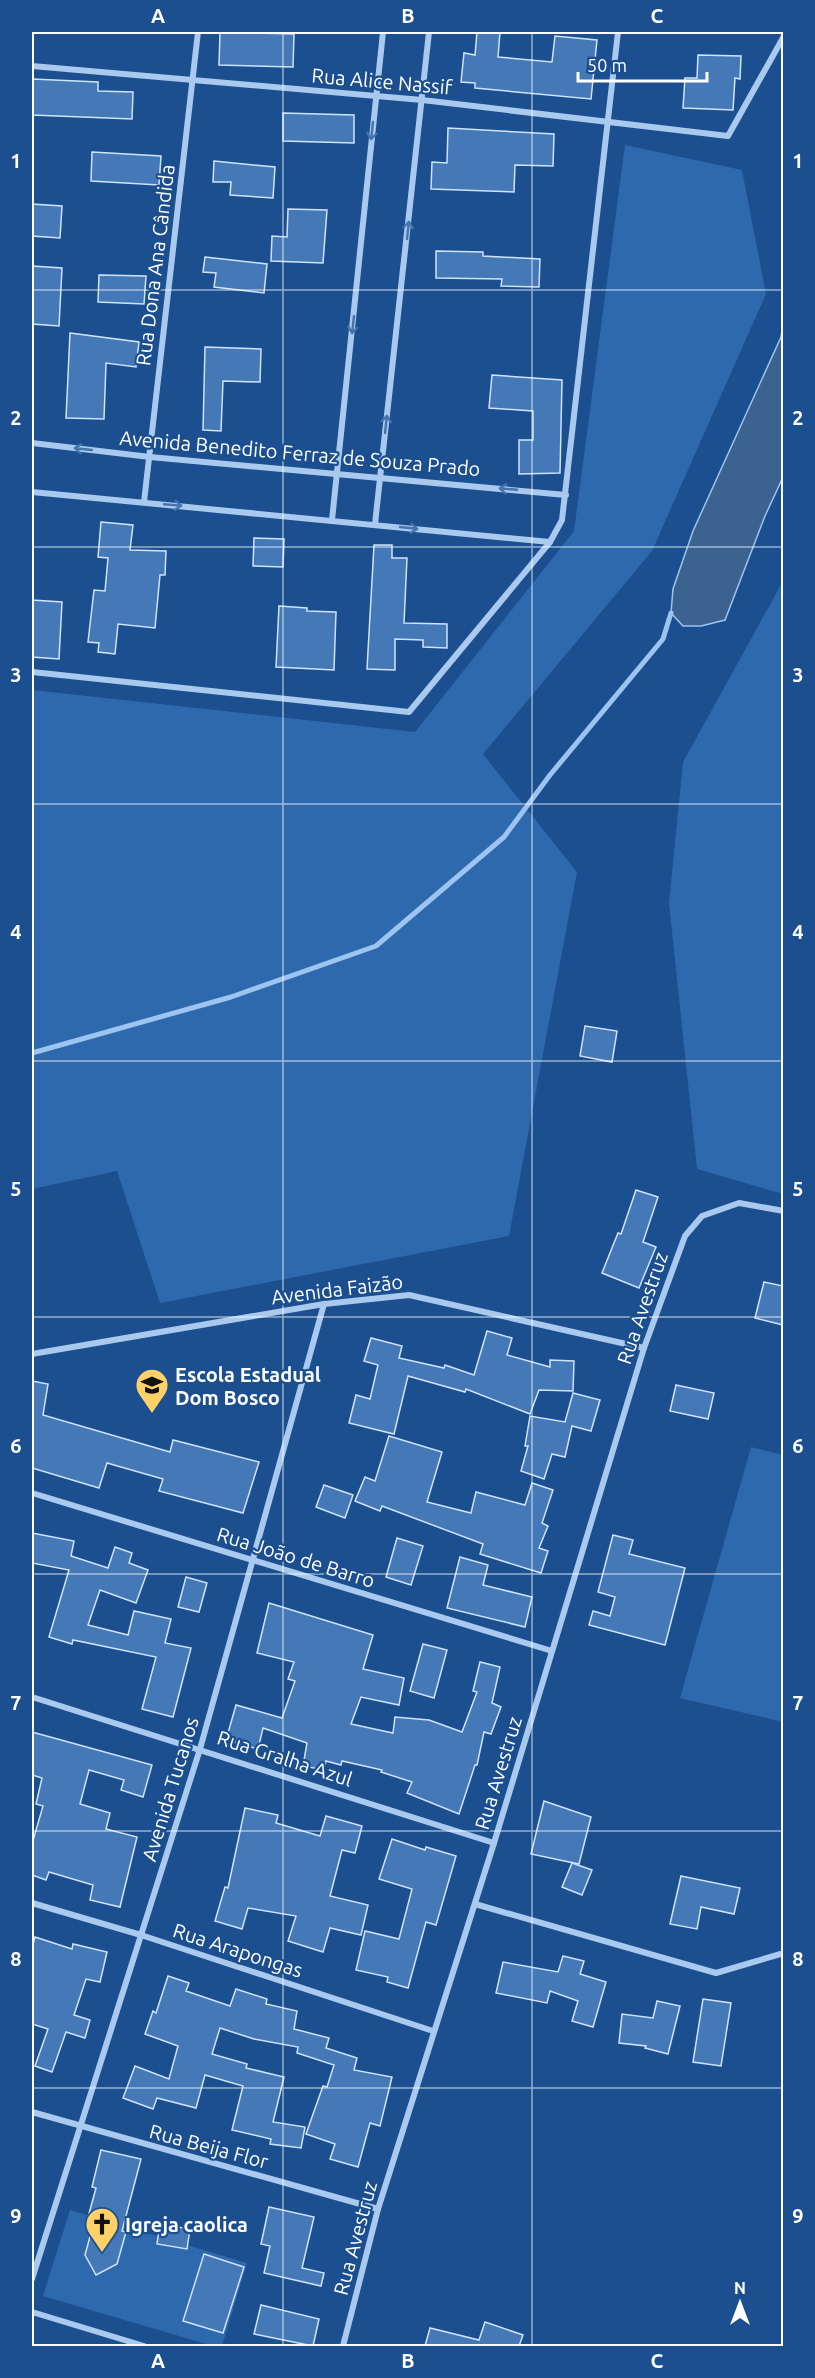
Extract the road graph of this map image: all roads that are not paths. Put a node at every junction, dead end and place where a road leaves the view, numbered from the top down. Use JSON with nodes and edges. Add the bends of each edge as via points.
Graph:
{"nodes":[{"id":1,"x":198,"y":32,"type":"edge"},
{"id":2,"x":383,"y":32,"type":"edge"},
{"id":3,"x":429,"y":32,"type":"edge"},
{"id":4,"x":618,"y":32,"type":"edge"},
{"id":5,"x":783,"y":36,"type":"edge"},
{"id":6,"x":32,"y":66,"type":"edge"},
{"id":7,"x":193,"y":80,"type":"junction"},
{"id":8,"x":375,"y":96,"type":"junction"},
{"id":9,"x":422,"y":100,"type":"junction"},
{"id":10,"x":608,"y":122,"type":"junction"},
{"id":11,"x":32,"y":443,"type":"edge"},
{"id":12,"x":150,"y":457,"type":"junction"},
{"id":13,"x":339,"y":474,"type":"junction"},
{"id":14,"x":380,"y":478,"type":"junction"},
{"id":15,"x":32,"y":492,"type":"edge"},
{"id":16,"x":566,"y":495,"type":"junction"},
{"id":17,"x":144,"y":502,"type":"junction"},
{"id":18,"x":332,"y":520,"type":"junction"},
{"id":19,"x":375,"y":524,"type":"junction"},
{"id":20,"x":550,"y":542,"type":"junction"},
{"id":21,"x":32,"y":672,"type":"edge"},
{"id":22,"x":783,"y":1211,"type":"edge"},
{"id":23,"x":324,"y":1304,"type":"junction"},
{"id":24,"x":644,"y":1348,"type":"junction"},
{"id":25,"x":32,"y":1354,"type":"edge"},
{"id":26,"x":32,"y":1493,"type":"edge"},
{"id":27,"x":253,"y":1561,"type":"junction"},
{"id":28,"x":552,"y":1651,"type":"junction"},
{"id":29,"x":32,"y":1697,"type":"edge"},
{"id":30,"x":200,"y":1749,"type":"junction"},
{"id":31,"x":494,"y":1842,"type":"junction"},
{"id":32,"x":32,"y":1903,"type":"edge"},
{"id":33,"x":475,"y":1904,"type":"junction"},
{"id":34,"x":141,"y":1935,"type":"junction"},
{"id":35,"x":783,"y":1953,"type":"edge"},
{"id":36,"x":433,"y":2031,"type":"junction"},
{"id":37,"x":32,"y":2112,"type":"edge"},
{"id":38,"x":80,"y":2127,"type":"junction"},
{"id":39,"x":378,"y":2209,"type":"junction"},
{"id":40,"x":32,"y":2279,"type":"edge"},
{"id":41,"x":32,"y":2312,"type":"edge"},
{"id":42,"x":144,"y":2346,"type":"edge"},
{"id":43,"x":343,"y":2346,"type":"edge"}],
"edges":[{"from":1,"to":7,"type":"street","name":"Rua Dona Ana Cândida"},
{"from":2,"to":8,"type":"street"},
{"from":3,"to":9,"type":"street"},
{"from":4,"to":10,"type":"street"},
{"from":5,"to":10,"type":"street","name":"Rua Alice Nassif","via":[[728,136]]},
{"from":6,"to":7,"type":"street","name":"Rua Alice Nassif"},
{"from":7,"to":8,"type":"street","name":"Rua Alice Nassif"},
{"from":7,"to":12,"type":"street","name":"Rua Dona Ana Cândida"},
{"from":8,"to":9,"type":"street","name":"Rua Alice Nassif"},
{"from":8,"to":13,"type":"street","one_way":true},
{"from":9,"to":10,"type":"street","name":"Rua Alice Nassif"},
{"from":14,"to":9,"type":"street","one_way":true},
{"from":10,"to":16,"type":"street"},
{"from":12,"to":11,"type":"street","name":"Avenida Benedito Ferraz de Souza Prado","one_way":true},
{"from":12,"to":13,"type":"street","name":"Avenida Benedito Ferraz de Souza Prado"},
{"from":12,"to":17,"type":"street","name":"Rua Dona Ana Cândida"},
{"from":13,"to":14,"type":"street","name":"Avenida Benedito Ferraz de Souza Prado"},
{"from":13,"to":18,"type":"street"},
{"from":16,"to":14,"type":"street","name":"Avenida Benedito Ferraz de Souza Prado","one_way":true},
{"from":14,"to":19,"type":"street"},
{"from":15,"to":17,"type":"street"},
{"from":16,"to":20,"type":"street","via":[[562,520]]},
{"from":17,"to":18,"type":"street","one_way":true},
{"from":18,"to":19,"type":"street"},
{"from":19,"to":20,"type":"street","one_way":true},
{"from":20,"to":21,"type":"street","via":[[409,712]]},
{"from":22,"to":24,"type":"street","name":"Rua Avestruz","via":[[739,1203],[702,1216],[685,1236]]},
{"from":23,"to":24,"type":"street","name":"Avenida Faizão","via":[[409,1295]]},
{"from":23,"to":25,"type":"street","name":"Avenida Faizão"},
{"from":23,"to":27,"type":"street","name":"Avenida Tucanos"},
{"from":24,"to":28,"type":"street","name":"Rua Avestruz"},
{"from":26,"to":27,"type":"street","name":"Rua João de Barro"},
{"from":27,"to":28,"type":"street","name":"Rua João de Barro"},
{"from":27,"to":30,"type":"street","name":"Avenida Tucanos"},
{"from":28,"to":31,"type":"street","name":"Rua Avestruz"},
{"from":29,"to":30,"type":"street","name":"Rua Gralha Azul"},
{"from":30,"to":31,"type":"street","name":"Rua Gralha Azul"},
{"from":30,"to":34,"type":"street","name":"Avenida Tucanos"},
{"from":31,"to":33,"type":"street","name":"Rua Avestruz"},
{"from":32,"to":34,"type":"street","name":"Rua Arapongas"},
{"from":33,"to":35,"type":"street","via":[[716,1973]]},
{"from":33,"to":36,"type":"street","name":"Rua Avestruz"},
{"from":34,"to":36,"type":"street","name":"Rua Arapongas"},
{"from":34,"to":38,"type":"street","name":"Avenida Tucanos"},
{"from":36,"to":39,"type":"street","name":"Rua Avestruz"},
{"from":37,"to":38,"type":"street","name":"Rua Beija Flor"},
{"from":38,"to":39,"type":"street","name":"Rua Beija Flor"},
{"from":38,"to":40,"type":"street","name":"Avenida Tucanos"},
{"from":39,"to":43,"type":"street","name":"Rua Avestruz"},
{"from":41,"to":42,"type":"street"}]}
